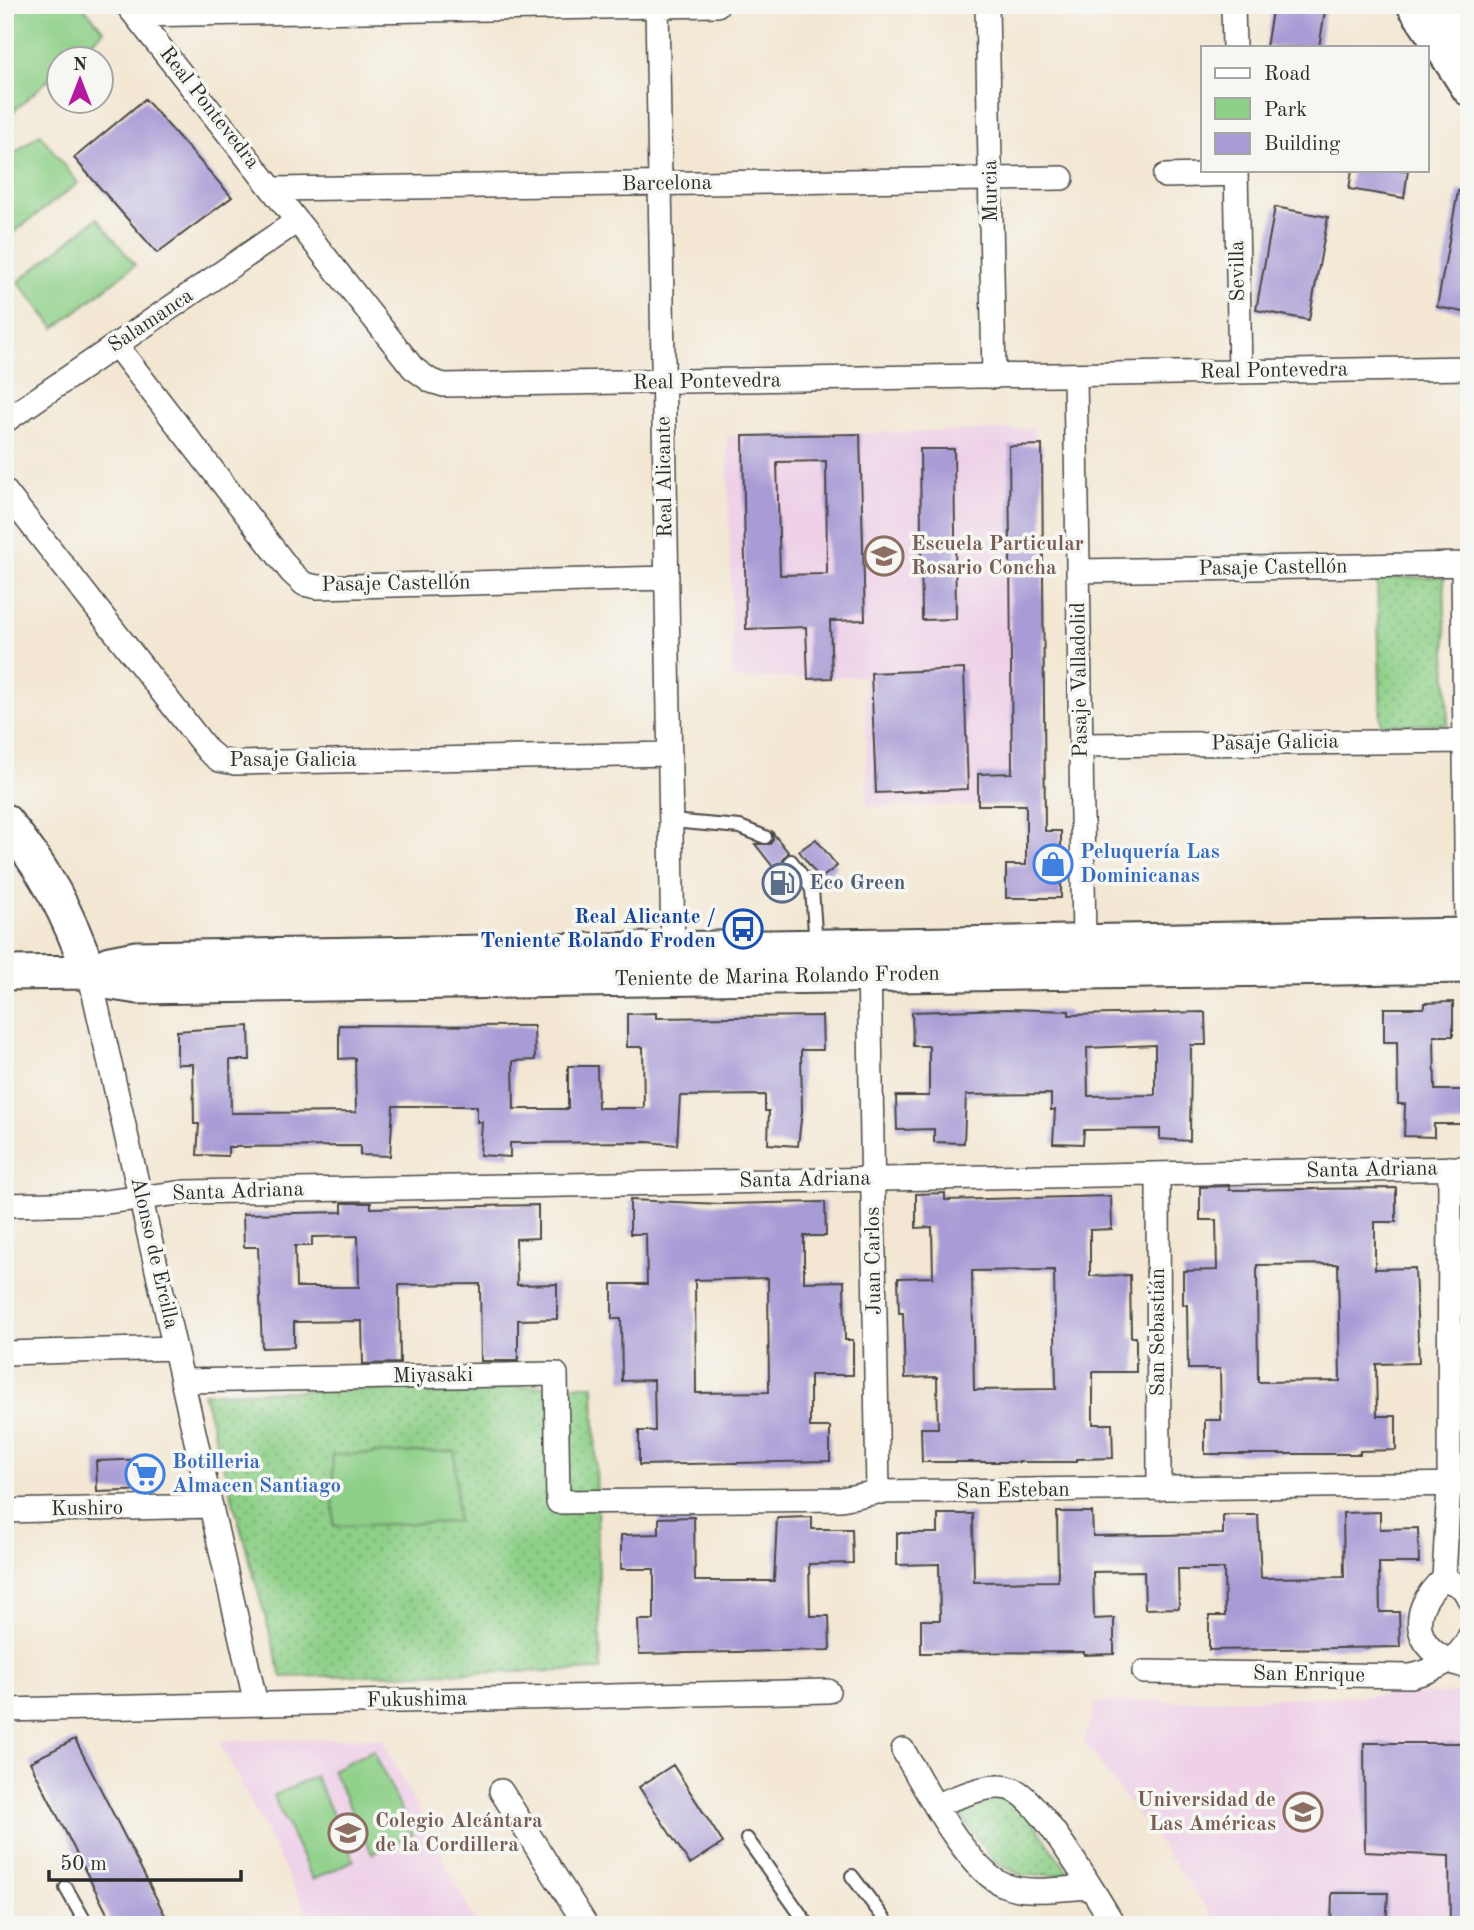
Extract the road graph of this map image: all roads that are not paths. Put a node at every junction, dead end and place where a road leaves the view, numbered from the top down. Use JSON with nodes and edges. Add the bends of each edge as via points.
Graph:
{"nodes":[{"id":1,"x":717,"y":5,"type":"edge"},
{"id":2,"x":987,"y":5,"type":"edge"},
{"id":3,"x":1233,"y":5,"type":"edge"},
{"id":4,"x":1414,"y":5,"type":"edge"},
{"id":5,"x":1449,"y":5,"type":"edge"},
{"id":6,"x":657,"y":6,"type":"edge"},
{"id":7,"x":334,"y":8,"type":"edge"},
{"id":8,"x":131,"y":10,"type":"edge"},
{"id":9,"x":1234,"y":46,"type":"edge"},
{"id":10,"x":1469,"y":51,"type":"edge"},
{"id":11,"x":1469,"y":89,"type":"edge"},
{"id":12,"x":1236,"y":172,"type":"edge"},
{"id":13,"x":1165,"y":176,"type":"dead end"},
{"id":14,"x":1062,"y":178,"type":"dead end"},
{"id":15,"x":990,"y":179,"type":"junction"},
{"id":16,"x":660,"y":184,"type":"junction"},
{"id":17,"x":273,"y":190,"type":"junction"},
{"id":18,"x":297,"y":221,"type":"junction"},
{"id":19,"x":116,"y":345,"type":"junction"},
{"id":20,"x":1469,"y":368,"type":"edge"},
{"id":21,"x":1240,"y":372,"type":"junction"},
{"id":22,"x":1074,"y":375,"type":"junction"},
{"id":23,"x":994,"y":377,"type":"junction"},
{"id":24,"x":664,"y":383,"type":"junction"},
{"id":25,"x":5,"y":421,"type":"edge"},
{"id":26,"x":5,"y":491,"type":"edge"},
{"id":27,"x":1466,"y":564,"type":"edge"},
{"id":28,"x":1078,"y":571,"type":"junction"},
{"id":29,"x":667,"y":579,"type":"junction"},
{"id":30,"x":1467,"y":741,"type":"edge"},
{"id":31,"x":1081,"y":745,"type":"junction"},
{"id":32,"x":670,"y":754,"type":"junction"},
{"id":33,"x":5,"y":821,"type":"edge"},
{"id":34,"x":671,"y":821,"type":"junction"},
{"id":35,"x":765,"y":837,"type":"dead end"},
{"id":36,"x":790,"y":861,"type":"dead end"},
{"id":37,"x":1084,"y":942,"type":"junction"},
{"id":38,"x":1468,"y":946,"type":"edge"},
{"id":39,"x":816,"y":947,"type":"junction"},
{"id":40,"x":673,"y":950,"type":"junction"},
{"id":41,"x":869,"y":961,"type":"junction"},
{"id":42,"x":89,"y":972,"type":"junction"},
{"id":43,"x":5,"y":974,"type":"edge"},
{"id":44,"x":1459,"y":1168,"type":"edge"},
{"id":45,"x":1158,"y":1174,"type":"junction"},
{"id":46,"x":873,"y":1179,"type":"junction"},
{"id":47,"x":141,"y":1197,"type":"junction"},
{"id":48,"x":5,"y":1205,"type":"edge"},
{"id":49,"x":175,"y":1349,"type":"junction"},
{"id":50,"x":5,"y":1353,"type":"edge"},
{"id":51,"x":182,"y":1381,"type":"junction"},
{"id":52,"x":1459,"y":1485,"type":"edge"},
{"id":53,"x":1158,"y":1489,"type":"junction"},
{"id":54,"x":878,"y":1492,"type":"junction"},
{"id":55,"x":558,"y":1502,"type":"joint"},
{"id":56,"x":211,"y":1506,"type":"junction"},
{"id":57,"x":5,"y":1511,"type":"edge"},
{"id":58,"x":1444,"y":1578,"type":"junction"},
{"id":59,"x":1469,"y":1599,"type":"edge"},
{"id":60,"x":1469,"y":1637,"type":"edge"},
{"id":61,"x":1445,"y":1661,"type":"junction"},
{"id":62,"x":1469,"y":1667,"type":"edge"},
{"id":63,"x":1144,"y":1672,"type":"dead end"},
{"id":64,"x":828,"y":1691,"type":"dead end"},
{"id":65,"x":256,"y":1704,"type":"junction"},
{"id":66,"x":5,"y":1710,"type":"edge"},
{"id":67,"x":903,"y":1750,"type":"dead end"},
{"id":68,"x":501,"y":1791,"type":"dead end"},
{"id":69,"x":935,"y":1805,"type":"junction"},
{"id":70,"x":747,"y":1839,"type":"dead end"},
{"id":71,"x":852,"y":1876,"type":"dead end"},
{"id":72,"x":1090,"y":1886,"type":"junction"},
{"id":73,"x":66,"y":1888,"type":"dead end"},
{"id":74,"x":87,"y":1925,"type":"edge"},
{"id":75,"x":586,"y":1925,"type":"edge"},
{"id":76,"x":807,"y":1925,"type":"edge"},
{"id":77,"x":889,"y":1925,"type":"edge"},
{"id":78,"x":1114,"y":1925,"type":"edge"}],
"edges":[{"from":1,"to":6,"type":"street"},
{"from":2,"to":15,"type":"street","name":"Murcia"},
{"from":3,"to":9,"type":"street"},
{"from":4,"to":11,"type":"street"},
{"from":5,"to":10,"type":"main road"},
{"from":6,"to":7,"type":"street"},
{"from":6,"to":16,"type":"street","name":"Real Alicante"},
{"from":7,"to":8,"type":"street"},
{"from":8,"to":17,"type":"street","name":"Real Pontevedra"},
{"from":12,"to":13,"type":"street"},
{"from":12,"to":21,"type":"street","name":"Sevilla"},
{"from":14,"to":15,"type":"street","name":"Barcelona"},
{"from":15,"to":16,"type":"street","name":"Barcelona"},
{"from":15,"to":23,"type":"street","name":"Murcia"},
{"from":16,"to":17,"type":"street","name":"Barcelona"},
{"from":16,"to":24,"type":"street","name":"Real Alicante"},
{"from":17,"to":18,"type":"street","name":"Real Pontevedra"},
{"from":18,"to":19,"type":"street","name":"Salamanca"},
{"from":18,"to":24,"type":"street","name":"Real Pontevedra","via":[[413,368],[431,381],[457,387]]},
{"from":19,"to":25,"type":"street","name":"Salamanca"},
{"from":19,"to":29,"type":"street","name":"Pasaje Castellón","via":[[304,584]]},
{"from":20,"to":21,"type":"street","name":"Real Pontevedra"},
{"from":21,"to":22,"type":"street","name":"Real Pontevedra"},
{"from":22,"to":23,"type":"street","name":"Real Pontevedra"},
{"from":22,"to":28,"type":"street","name":"Pasaje Valladolid"},
{"from":23,"to":24,"type":"street","name":"Real Pontevedra"},
{"from":24,"to":29,"type":"street","name":"Real Alicante"},
{"from":26,"to":32,"type":"street","name":"Pasaje Galicia","via":[[219,760]]},
{"from":27,"to":28,"type":"street","name":"Pasaje Castellón"},
{"from":27,"to":30,"type":"street"},
{"from":28,"to":31,"type":"street","name":"Pasaje Valladolid"},
{"from":29,"to":32,"type":"street","name":"Real Alicante"},
{"from":30,"to":31,"type":"street","name":"Pasaje Galicia"},
{"from":30,"to":38,"type":"street"},
{"from":31,"to":37,"type":"street","name":"Pasaje Valladolid"},
{"from":32,"to":34,"type":"street","name":"Real Alicante"},
{"from":33,"to":42,"type":"street","name":"Alonso de Ercilla","via":[[52,885]]},
{"from":34,"to":35,"type":"lane","via":[[740,827]]},
{"from":34,"to":40,"type":"street","name":"Real Alicante"},
{"from":36,"to":39,"type":"lane","via":[[812,888]]},
{"from":37,"to":38,"type":"street","name":"Teniente de Marina Rolando Froden"},
{"from":37,"to":41,"type":"street","name":"Teniente de Marina Rolando Froden"},
{"from":38,"to":41,"type":"street","name":"Teniente de Marina Rolando Froden"},
{"from":39,"to":40,"type":"street","name":"Teniente de Marina Rolando Froden"},
{"from":39,"to":41,"type":"street","name":"Teniente de Marina Rolando Froden"},
{"from":40,"to":42,"type":"street","name":"Teniente de Marina Rolando Froden","via":[[136,958]]},
{"from":41,"to":42,"type":"street","name":"Teniente de Marina Rolando Froden","via":[[138,987],[112,983]]},
{"from":41,"to":46,"type":"street","name":"Juan Carlos"},
{"from":42,"to":43,"type":"street","name":"Teniente de Marina Rolando Froden"},
{"from":42,"to":47,"type":"street","name":"Alonso de Ercilla"},
{"from":44,"to":45,"type":"street","name":"Santa Adriana"},
{"from":44,"to":52,"type":"street"},
{"from":45,"to":46,"type":"street","name":"Santa Adriana"},
{"from":45,"to":53,"type":"street","name":"San Sebastián"},
{"from":46,"to":47,"type":"street","name":"Santa Adriana","via":[[187,1192]]},
{"from":46,"to":54,"type":"street","name":"Juan Carlos"},
{"from":47,"to":48,"type":"street","name":"Santa Adriana"},
{"from":47,"to":49,"type":"street","name":"Alonso de Ercilla"},
{"from":49,"to":50,"type":"street"},
{"from":49,"to":51,"type":"street","name":"Alonso de Ercilla"},
{"from":51,"to":55,"type":"street","name":"Miyasaki","via":[[555,1374]]},
{"from":51,"to":56,"type":"street","name":"Alonso de Ercilla"},
{"from":52,"to":53,"type":"street","name":"San Esteban"},
{"from":52,"to":58,"type":"street"},
{"from":53,"to":54,"type":"street","name":"San Esteban"},
{"from":54,"to":55,"type":"street","name":"San Esteban","via":[[841,1499]]},
{"from":56,"to":57,"type":"street","name":"Kushiro"},
{"from":56,"to":65,"type":"street","name":"Alonso de Ercilla"},
{"from":58,"to":59,"type":"street","via":[[1463,1588]]},
{"from":58,"to":61,"type":"street","via":[[1428,1592],[1420,1610],[1423,1637],[1430,1651]]},
{"from":60,"to":61,"type":"street","via":[[1460,1654]]},
{"from":61,"to":62,"type":"street"},
{"from":61,"to":63,"type":"street","name":"San Enrique","via":[[1432,1671],[1412,1676]]},
{"from":64,"to":65,"type":"street","name":"Fukushima"},
{"from":65,"to":66,"type":"street","name":"Fukushima"},
{"from":67,"to":69,"type":"street"},
{"from":68,"to":75,"type":"street"},
{"from":69,"to":72,"type":"street","via":[[981,1872],[1006,1886],[1039,1890]]},
{"from":69,"to":72,"type":"street","via":[[989,1787],[1014,1790],[1035,1807]]},
{"from":70,"to":76,"type":"lane"},
{"from":71,"to":77,"type":"lane"},
{"from":72,"to":78,"type":"street"},
{"from":73,"to":74,"type":"lane"}]}
